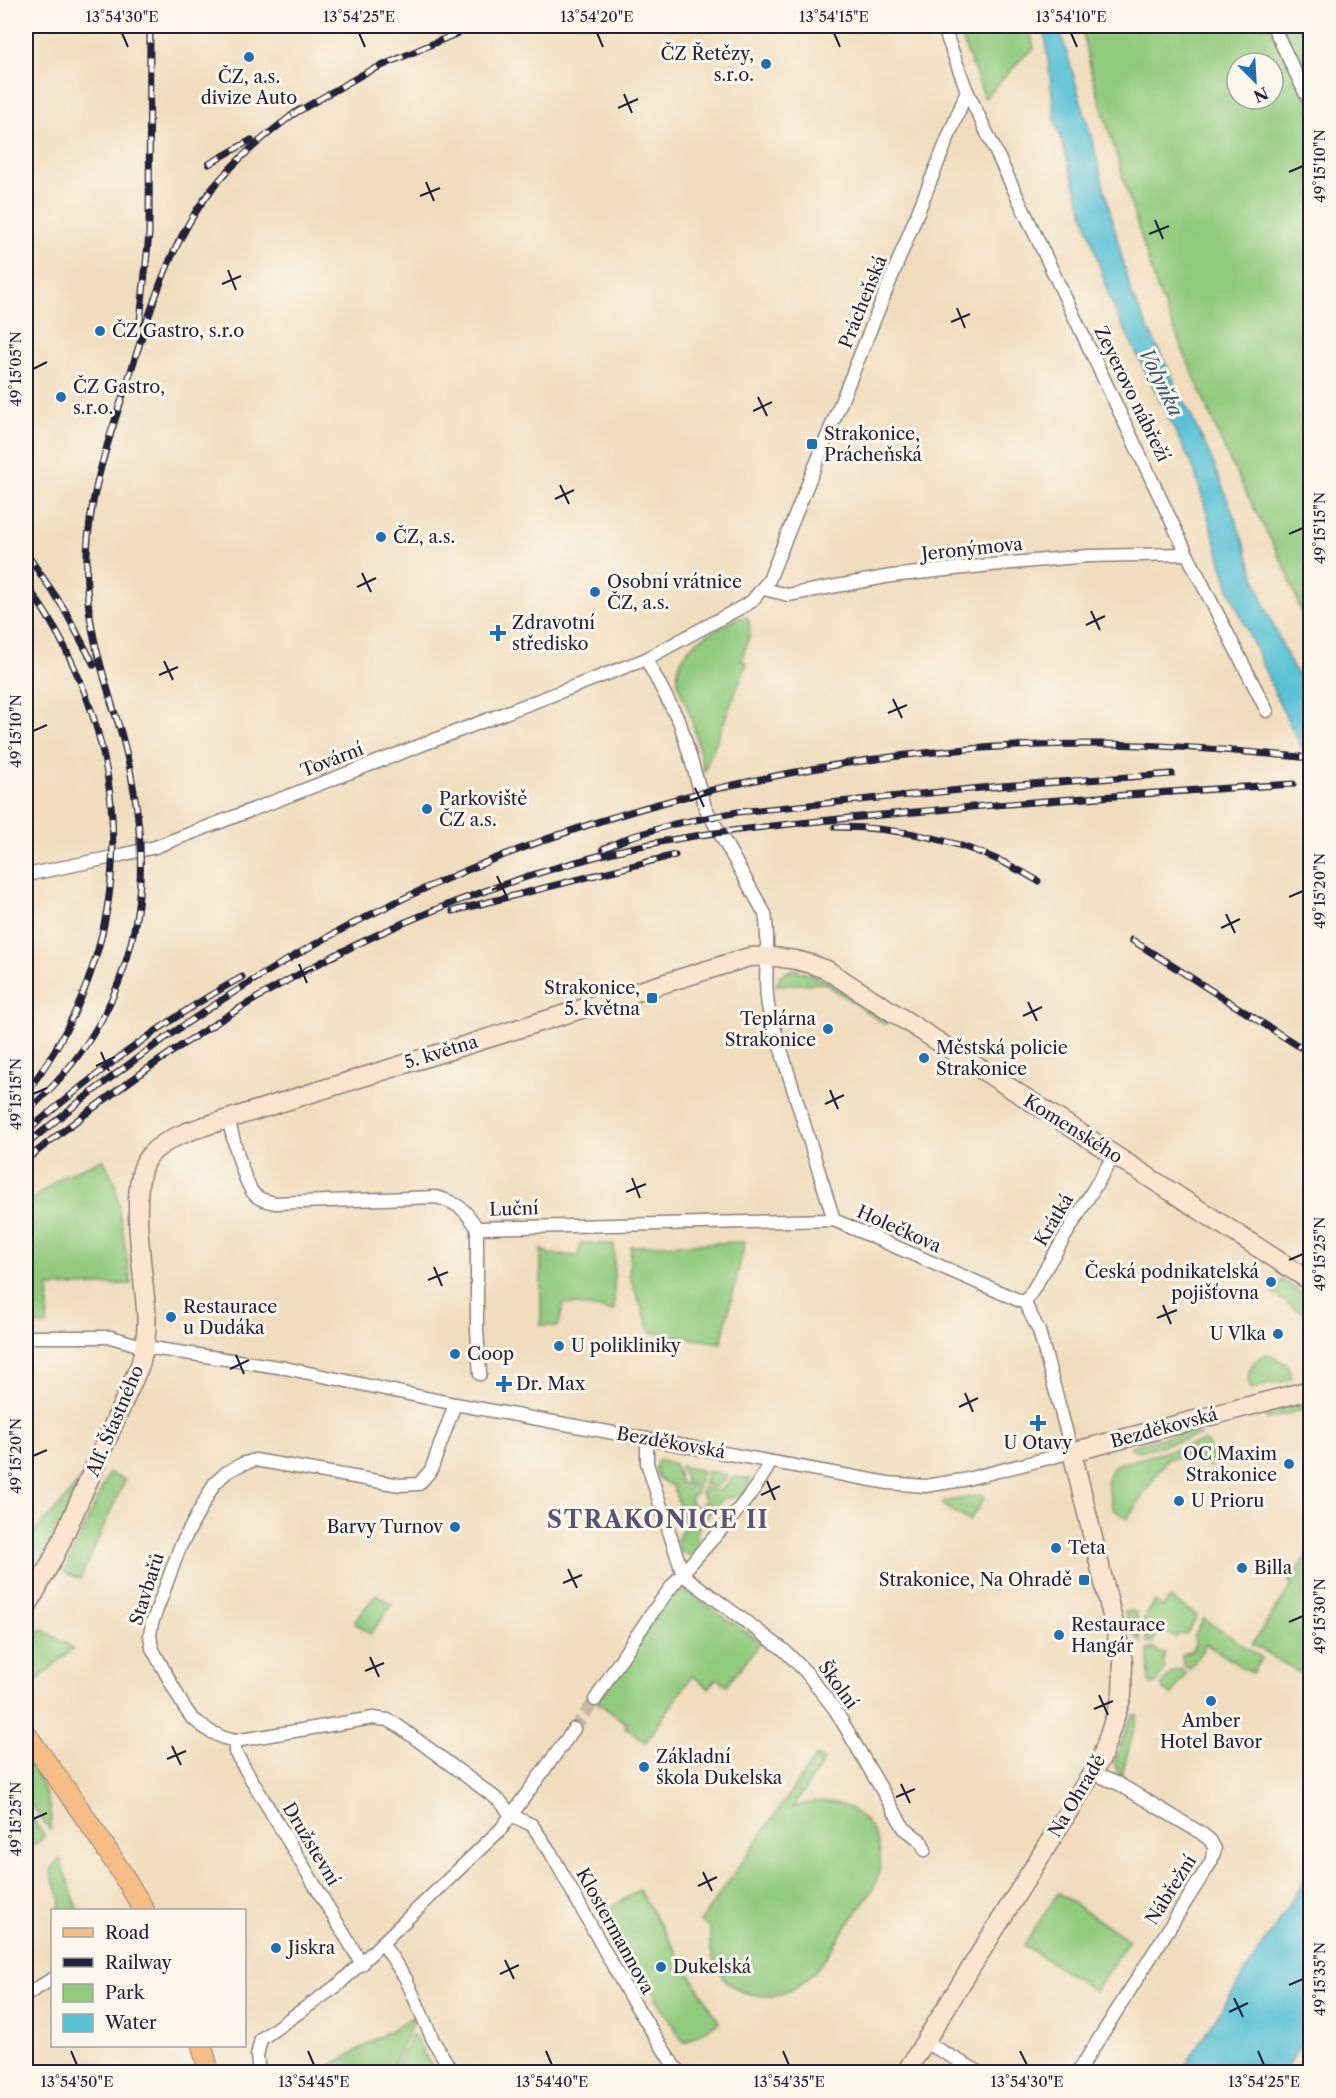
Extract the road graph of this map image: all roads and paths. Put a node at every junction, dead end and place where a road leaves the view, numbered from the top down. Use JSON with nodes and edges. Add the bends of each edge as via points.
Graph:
{"nodes":[{"id":1,"x":943,"y":26,"type":"edge"},
{"id":2,"x":1273,"y":26,"type":"edge"},
{"id":3,"x":967,"y":92,"type":"junction"},
{"id":4,"x":1311,"y":103,"type":"edge"},
{"id":5,"x":1187,"y":554,"type":"junction"},
{"id":6,"x":764,"y":589,"type":"junction"},
{"id":7,"x":646,"y":660,"type":"junction"},
{"id":8,"x":1267,"y":711,"type":"dead end"},
{"id":9,"x":26,"y":875,"type":"edge"},
{"id":10,"x":768,"y":956,"type":"junction"},
{"id":11,"x":228,"y":1119,"type":"junction"},
{"id":12,"x":1114,"y":1155,"type":"junction"},
{"id":13,"x":138,"y":1183,"type":"joint"},
{"id":14,"x":834,"y":1220,"type":"junction"},
{"id":15,"x":477,"y":1228,"type":"junction"},
{"id":16,"x":1311,"y":1281,"type":"edge"},
{"id":17,"x":1025,"y":1304,"type":"junction"},
{"id":18,"x":26,"y":1336,"type":"edge"},
{"id":19,"x":145,"y":1347,"type":"junction"},
{"id":20,"x":480,"y":1374,"type":"dead end"},
{"id":21,"x":1311,"y":1390,"type":"edge"},
{"id":22,"x":455,"y":1404,"type":"junction"},
{"id":23,"x":647,"y":1439,"type":"junction"},
{"id":24,"x":1072,"y":1452,"type":"junction"},
{"id":25,"x":771,"y":1462,"type":"junction"},
{"id":26,"x":683,"y":1575,"type":"junction"},
{"id":27,"x":26,"y":1609,"type":"edge"},
{"id":28,"x":595,"y":1700,"type":"tunnel mouth"},
{"id":29,"x":574,"y":1729,"type":"tunnel mouth"},
{"id":30,"x":26,"y":1734,"type":"edge"},
{"id":31,"x":235,"y":1741,"type":"junction"},
{"id":32,"x":1092,"y":1773,"type":"junction"},
{"id":33,"x":511,"y":1815,"type":"junction"},
{"id":34,"x":925,"y":1850,"type":"dead end"},
{"id":35,"x":143,"y":1909,"type":"edge"},
{"id":36,"x":383,"y":1944,"type":"junction"},
{"id":37,"x":362,"y":1964,"type":"junction"},
{"id":38,"x":51,"y":1980,"type":"edge"},
{"id":39,"x":26,"y":1995,"type":"edge"},
{"id":40,"x":925,"y":2042,"type":"junction"},
{"id":41,"x":202,"y":2047,"type":"edge"},
{"id":42,"x":673,"y":2070,"type":"edge"},
{"id":43,"x":209,"y":2073,"type":"edge"},
{"id":44,"x":258,"y":2073,"type":"edge"},
{"id":45,"x":451,"y":2073,"type":"edge"},
{"id":46,"x":906,"y":2073,"type":"edge"},
{"id":47,"x":979,"y":2073,"type":"edge"},
{"id":48,"x":1078,"y":2073,"type":"edge"}],
"edges":[{"from":1,"to":3,"type":"street"},
{"from":2,"to":4,"type":"street"},
{"from":3,"to":5,"type":"street","name":"Zeyerovo nábřeží"},
{"from":3,"to":6,"type":"street","name":"Prácheňská"},
{"from":5,"to":6,"type":"street","name":"Jeronýmova","via":[[1088,556],[991,565],[891,576],[788,594]]},
{"from":5,"to":8,"type":"street","name":"Zeyerovo nábřeží"},
{"from":6,"to":7,"type":"street","name":"Tovární","via":[[751,602]]},
{"from":7,"to":9,"type":"street","name":"Tovární","via":[[155,847]]},
{"from":7,"to":10,"type":"street","via":[[680,723],[705,807],[765,914]]},
{"from":10,"to":11,"type":"main road","name":"5. května","via":[[730,962]]},
{"from":10,"to":12,"type":"main road","name":"Komenského","via":[[793,958],[827,970]]},
{"from":10,"to":14,"type":"street","name":"Holečkova","via":[[769,1011]]},
{"from":11,"to":13,"type":"main road","name":"5. května","via":[[178,1137],[150,1154]]},
{"from":11,"to":15,"type":"street","name":"Luční","via":[[247,1183],[261,1199],[275,1203],[436,1197],[459,1206]]},
{"from":12,"to":16,"type":"main road","name":"Komenského"},
{"from":12,"to":17,"type":"street","name":"Krátká"},
{"from":13,"to":19,"type":"main road","name":"Alf. Šťastného","via":[[147,1312]]},
{"from":14,"to":15,"type":"street","name":"Luční"},
{"from":14,"to":17,"type":"street","name":"Holečkova"},
{"from":15,"to":20,"type":"street"},
{"from":17,"to":24,"type":"street","via":[[1039,1331]]},
{"from":18,"to":19,"type":"street","name":"Bezděkovská","via":[[111,1337]]},
{"from":19,"to":22,"type":"street","name":"Bezděkovská","via":[[285,1368]]},
{"from":19,"to":27,"type":"main road","name":"Alf. Šťastného","via":[[135,1380],[62,1541]]},
{"from":21,"to":24,"type":"main road","name":"Bezděkovská"},
{"from":22,"to":23,"type":"street","name":"Bezděkovská"},
{"from":22,"to":31,"type":"street","name":"Stavbařů","via":[[431,1470],[419,1484],[400,1485],[255,1460],[227,1472],[214,1484],[180,1547],[152,1623],[150,1643],[192,1718],[209,1731]]},
{"from":23,"to":25,"type":"street","name":"Bezděkovská"},
{"from":23,"to":26,"type":"street","via":[[647,1463]]},
{"from":24,"to":25,"type":"street","name":"Bezděkovská","via":[[925,1486],[888,1484]]},
{"from":24,"to":32,"type":"main road","name":"Na Ohradě","via":[[1123,1661],[1119,1705],[1101,1759]]},
{"from":25,"to":26,"type":"street","via":[[754,1489]]},
{"from":26,"to":28,"type":"street","via":[[621,1657]]},
{"from":26,"to":34,"type":"street","name":"Školní","via":[[784,1650],[806,1672],[845,1726],[904,1828],[921,1841]]},
{"from":29,"to":33,"type":"street"},
{"from":30,"to":35,"type":"main road","via":[[94,1830]]},
{"from":31,"to":33,"type":"street","via":[[381,1718],[397,1725],[501,1802]]},
{"from":31,"to":37,"type":"street","name":"Družstevní","via":[[235,1752]]},
{"from":32,"to":40,"type":"main road","name":"Na Ohradě"},
{"from":32,"to":48,"type":"street","name":"Nábřežní","via":[[1119,1784],[1201,1833],[1215,1849]]},
{"from":33,"to":36,"type":"street"},
{"from":33,"to":42,"type":"street","name":"Klostermannova","via":[[532,1825]]},
{"from":36,"to":37,"type":"street"},
{"from":36,"to":45,"type":"street","via":[[406,1979]]},
{"from":37,"to":44,"type":"street","via":[[261,2039]]},
{"from":38,"to":39,"type":"street"},
{"from":40,"to":46,"type":"main road","name":"Na Ohradě"},
{"from":40,"to":47,"type":"street"},
{"from":41,"to":43,"type":"main road"}]}
